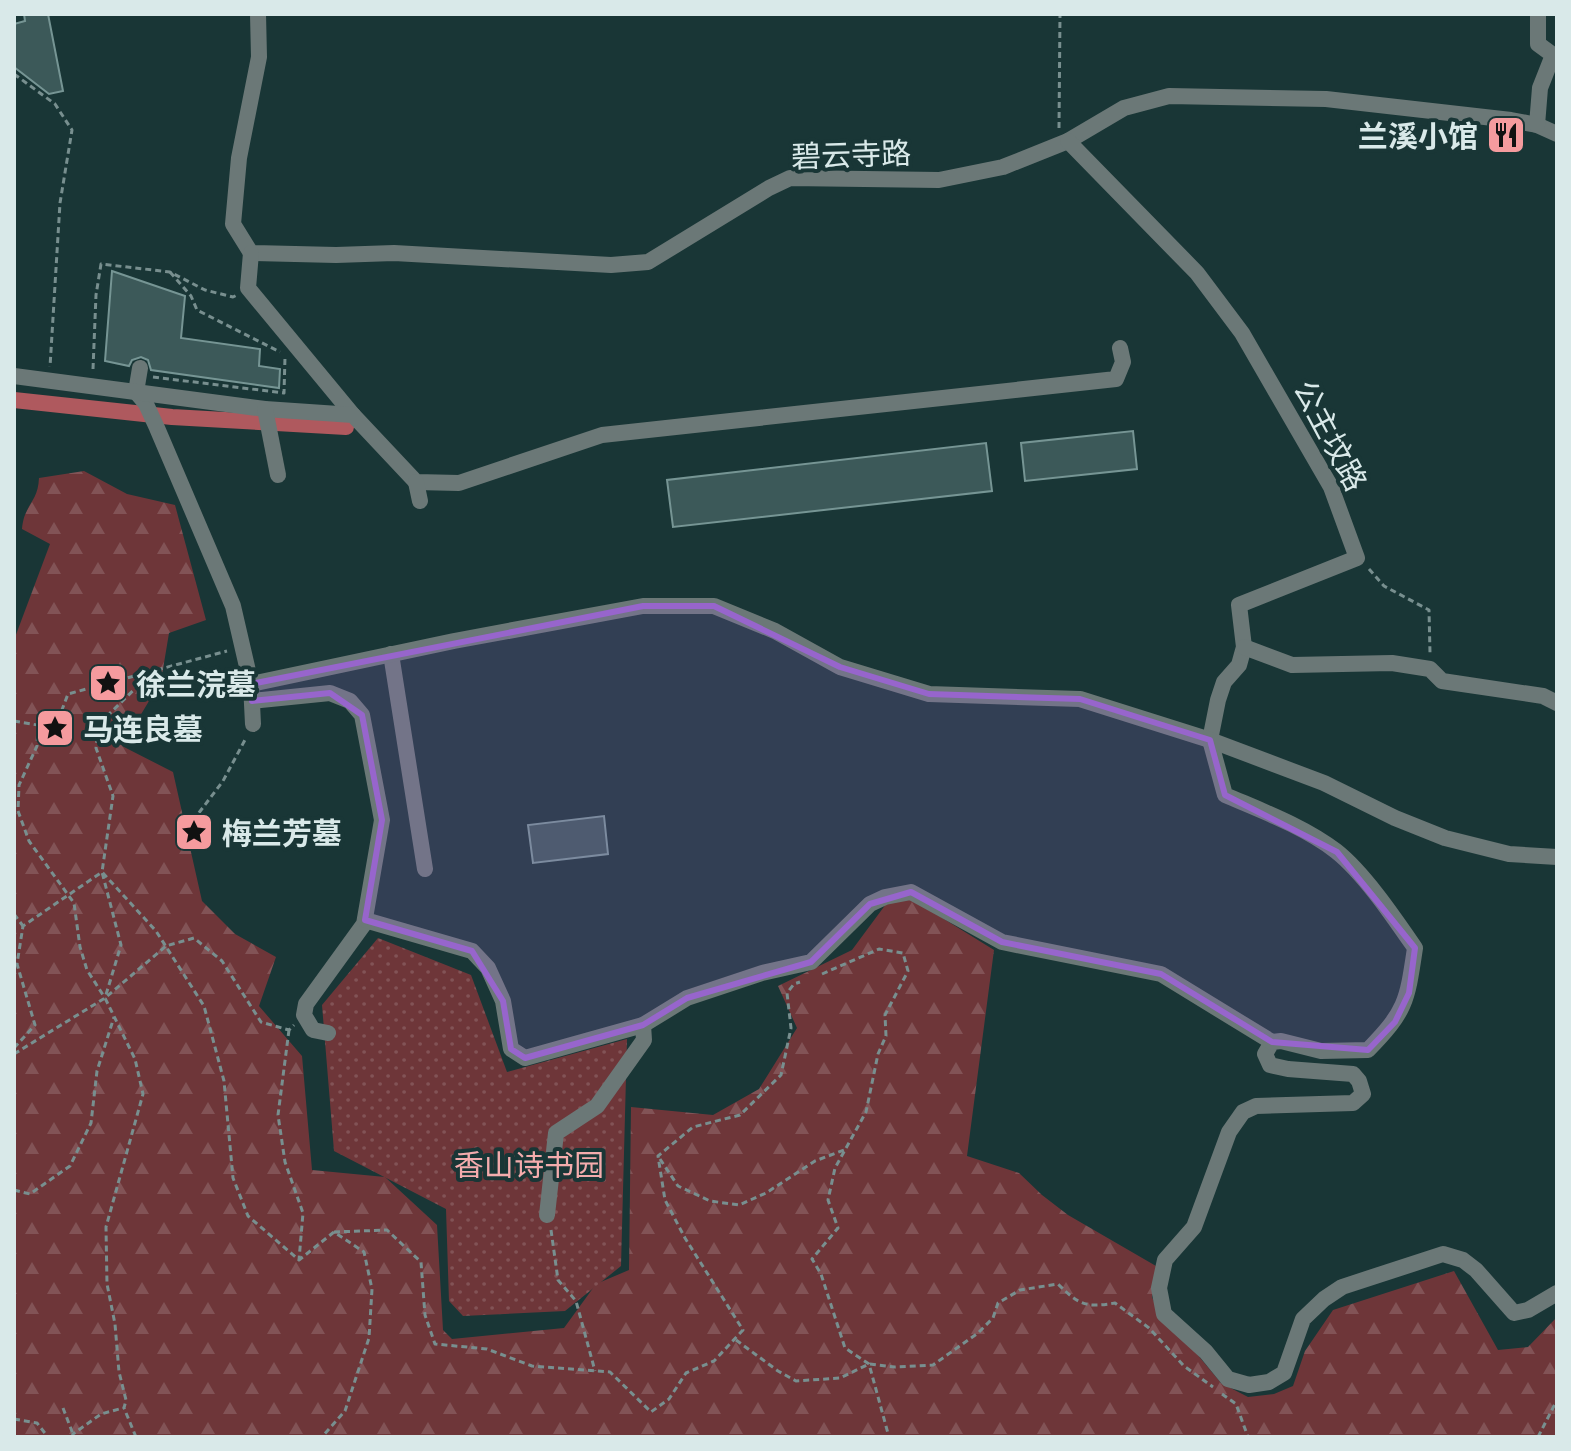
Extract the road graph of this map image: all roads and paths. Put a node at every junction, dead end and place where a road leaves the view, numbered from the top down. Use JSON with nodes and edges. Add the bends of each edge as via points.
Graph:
{"nodes":[{"id":1,"x":258,"y":14,"type":"edge"},
{"id":2,"x":1060,"y":14,"type":"edge"},
{"id":3,"x":1538,"y":14,"type":"edge"},
{"id":4,"x":14,"y":74,"type":"edge"},
{"id":5,"x":1537,"y":125,"type":"junction"},
{"id":6,"x":1557,"y":134,"type":"edge"},
{"id":7,"x":1064,"y":143,"type":"junction"},
{"id":8,"x":251,"y":253,"type":"junction"},
{"id":9,"x":170,"y":272,"type":"junction"},
{"id":10,"x":248,"y":288,"type":"junction"},
{"id":11,"x":1120,"y":348,"type":"dead end"},
{"id":12,"x":93,"y":369,"type":"dead end"},
{"id":13,"x":140,"y":371,"type":"joint"},
{"id":14,"x":14,"y":376,"type":"edge"},
{"id":15,"x":50,"y":380,"type":"junction"},
{"id":16,"x":141,"y":398,"type":"junction"},
{"id":17,"x":265,"y":409,"type":"junction"},
{"id":18,"x":353,"y":415,"type":"junction"},
{"id":19,"x":278,"y":475,"type":"dead end"},
{"id":20,"x":416,"y":482,"type":"junction"},
{"id":21,"x":420,"y":501,"type":"dead end"},
{"id":22,"x":1357,"y":558,"type":"junction"},
{"id":23,"x":242,"y":647,"type":"junction"},
{"id":24,"x":1244,"y":647,"type":"junction"},
{"id":25,"x":391,"y":654,"type":"junction"},
{"id":26,"x":1430,"y":669,"type":"junction"},
{"id":27,"x":154,"y":670,"type":"junction"},
{"id":28,"x":251,"y":692,"type":"junction"},
{"id":29,"x":1557,"y":703,"type":"edge"},
{"id":30,"x":14,"y":721,"type":"edge"},
{"id":31,"x":253,"y":724,"type":"joint"},
{"id":32,"x":38,"y":725,"type":"junction"},
{"id":33,"x":1210,"y":740,"type":"junction"},
{"id":34,"x":194,"y":832,"type":"dead end"},
{"id":35,"x":1557,"y":857,"type":"edge"},
{"id":36,"x":425,"y":869,"type":"dead end"},
{"id":37,"x":102,"y":872,"type":"junction"},
{"id":38,"x":68,"y":895,"type":"junction"},
{"id":39,"x":14,"y":914,"type":"edge"},
{"id":40,"x":365,"y":920,"type":"junction"},
{"id":41,"x":23,"y":926,"type":"junction"},
{"id":42,"x":166,"y":946,"type":"junction"},
{"id":43,"x":821,"y":975,"type":"dead end"},
{"id":44,"x":808,"y":980,"type":"dead end"},
{"id":45,"x":105,"y":998,"type":"junction"},
{"id":46,"x":304,"y":1015,"type":"junction"},
{"id":47,"x":114,"y":1017,"type":"junction"},
{"id":48,"x":643,"y":1025,"type":"junction"},
{"id":49,"x":289,"y":1030,"type":"junction"},
{"id":50,"x":328,"y":1033,"type":"dead end"},
{"id":51,"x":1272,"y":1042,"type":"junction"},
{"id":52,"x":14,"y":1048,"type":"edge"},
{"id":53,"x":14,"y":1054,"type":"edge"},
{"id":54,"x":844,"y":1150,"type":"junction"},
{"id":55,"x":658,"y":1156,"type":"junction"},
{"id":56,"x":14,"y":1190,"type":"edge"},
{"id":57,"x":547,"y":1215,"type":"joint"},
{"id":58,"x":334,"y":1232,"type":"junction"},
{"id":59,"x":299,"y":1260,"type":"junction"},
{"id":60,"x":1557,"y":1293,"type":"edge"},
{"id":61,"x":734,"y":1339,"type":"junction"},
{"id":62,"x":869,"y":1364,"type":"junction"},
{"id":63,"x":595,"y":1371,"type":"junction"},
{"id":64,"x":1557,"y":1400,"type":"edge"},
{"id":65,"x":63,"y":1408,"type":"dead end"},
{"id":66,"x":124,"y":1408,"type":"junction"},
{"id":67,"x":14,"y":1419,"type":"edge"},
{"id":68,"x":72,"y":1435,"type":"edge"},
{"id":69,"x":48,"y":1437,"type":"edge"},
{"id":70,"x":136,"y":1437,"type":"edge"},
{"id":71,"x":322,"y":1437,"type":"edge"},
{"id":72,"x":889,"y":1437,"type":"edge"},
{"id":73,"x":1248,"y":1437,"type":"edge"},
{"id":74,"x":1538,"y":1437,"type":"edge"}],
"edges":[{"from":1,"to":8,"type":"street","via":[[259,57],[239,158],[233,224]]},
{"from":2,"to":7,"type":"path"},
{"from":3,"to":5,"type":"street","via":[[1538,44],[1553,55],[1540,88]]},
{"from":4,"to":15,"type":"path","via":[[55,104],[72,130],[60,203]]},
{"from":5,"to":6,"type":"street","name":"碧云寺路"},
{"from":5,"to":7,"type":"street","name":"碧云寺路","via":[[1326,99],[1169,96],[1124,108]]},
{"from":7,"to":8,"type":"street","name":"碧云寺路","via":[[1003,167],[939,180],[790,178],[648,262]]},
{"from":7,"to":22,"type":"street","name":"公主坟路","via":[[1197,273],[1242,333],[1331,487]]},
{"from":8,"to":10,"type":"street"},
{"from":9,"to":10,"type":"path","via":[[233,297]]},
{"from":9,"to":12,"type":"path","via":[[101,264]]},
{"from":9,"to":13,"type":"path","via":[[197,310],[285,355],[284,393]]},
{"from":10,"to":18,"type":"street"},
{"from":11,"to":20,"type":"street","via":[[1123,362],[1116,379],[602,435],[459,483]]},
{"from":13,"to":16,"type":"street"},
{"from":14,"to":15,"type":"street"},
{"from":15,"to":16,"type":"street"},
{"from":16,"to":17,"type":"street"},
{"from":16,"to":23,"type":"street","via":[[233,606]]},
{"from":17,"to":18,"type":"street"},
{"from":17,"to":19,"type":"street"},
{"from":18,"to":20,"type":"street"},
{"from":20,"to":21,"type":"street"},
{"from":22,"to":24,"type":"street","via":[[1239,605]]},
{"from":22,"to":26,"type":"path","via":[[1384,586],[1429,610]]},
{"from":23,"to":27,"type":"path"},
{"from":23,"to":28,"type":"street"},
{"from":24,"to":26,"type":"street","via":[[1292,665],[1392,663]]},
{"from":24,"to":33,"type":"street","via":[[1239,665],[1224,682]]},
{"from":25,"to":28,"type":"street"},
{"from":25,"to":33,"type":"street","via":[[643,606],[714,606],[775,631],[840,667],[929,694],[1080,699]]},
{"from":25,"to":36,"type":"street"},
{"from":26,"to":29,"type":"street","via":[[1442,681],[1543,696]]},
{"from":27,"to":32,"type":"path","via":[[68,694],[55,728]]},
{"from":27,"to":37,"type":"path","via":[[99,724],[96,748],[113,796]]},
{"from":28,"to":31,"type":"street"},
{"from":28,"to":40,"type":"street","via":[[330,693],[350,701],[362,715],[382,820]]},
{"from":30,"to":32,"type":"path"},
{"from":31,"to":34,"type":"path","via":[[223,781],[198,814]]},
{"from":32,"to":38,"type":"path","via":[[37,746],[19,785],[18,811],[29,841]]},
{"from":33,"to":35,"type":"street","via":[[1324,783],[1445,838],[1509,854]]},
{"from":33,"to":51,"type":"street","via":[[1225,795],[1283,820],[1337,852],[1415,948],[1409,993],[1395,1022],[1368,1050],[1321,1051]]},
{"from":37,"to":38,"type":"path"},
{"from":37,"to":42,"type":"path"},
{"from":37,"to":45,"type":"path","via":[[121,945]]},
{"from":38,"to":41,"type":"path"},
{"from":38,"to":45,"type":"path","via":[[87,970]]},
{"from":39,"to":41,"type":"path"},
{"from":40,"to":46,"type":"street","via":[[306,1004]]},
{"from":40,"to":48,"type":"street","via":[[472,951],[488,968],[503,1001],[511,1049],[525,1058]]},
{"from":41,"to":52,"type":"path","via":[[17,964],[35,1025]]},
{"from":42,"to":45,"type":"path"},
{"from":42,"to":49,"type":"path","via":[[194,938],[222,961],[261,1022]]},
{"from":42,"to":59,"type":"path","via":[[204,1006],[224,1081],[233,1178],[248,1216]]},
{"from":43,"to":54,"type":"path","via":[[879,949],[903,953],[908,971],[885,1015],[886,1036],[866,1112]]},
{"from":44,"to":55,"type":"path","via":[[787,993],[791,1028],[781,1075],[740,1115],[693,1127]]},
{"from":45,"to":47,"type":"path"},
{"from":45,"to":53,"type":"path"},
{"from":46,"to":49,"type":"path"},
{"from":46,"to":50,"type":"street","via":[[313,1030]]},
{"from":47,"to":56,"type":"path","via":[[97,1071],[91,1123],[70,1166],[30,1194]]},
{"from":47,"to":66,"type":"path","via":[[135,1059],[143,1094],[106,1227],[107,1284]]},
{"from":48,"to":51,"type":"street","via":[[687,998],[811,962],[870,904],[911,892],[1002,942],[1161,974]]},
{"from":48,"to":57,"type":"street","via":[[644,1040],[597,1106],[556,1133]]},
{"from":49,"to":59,"type":"path","via":[[278,1115],[285,1162],[303,1213]]},
{"from":51,"to":60,"type":"street","via":[[1265,1054],[1270,1065],[1353,1074],[1363,1094],[1353,1103],[1256,1106],[1243,1112],[1229,1132],[1194,1227],[1165,1260],[1159,1288],[1164,1314],[1228,1379],[1249,1385],[1269,1382],[1284,1373],[1303,1319],[1324,1299],[1342,1287],[1443,1254],[1476,1270],[1514,1313]]},
{"from":54,"to":55,"type":"path","via":[[739,1205],[710,1201],[678,1186]]},
{"from":54,"to":62,"type":"path","via":[[828,1200],[838,1228],[812,1259],[845,1348]]},
{"from":55,"to":61,"type":"path","via":[[665,1200],[743,1330]]},
{"from":57,"to":63,"type":"path","via":[[558,1280],[576,1301]]},
{"from":58,"to":59,"type":"path"},
{"from":58,"to":63,"type":"path","via":[[387,1230],[421,1262],[425,1315],[435,1344],[487,1349],[532,1366]]},
{"from":58,"to":71,"type":"path","via":[[364,1252],[372,1289],[370,1326],[345,1411]]},
{"from":61,"to":62,"type":"path","via":[[796,1381],[840,1378]]},
{"from":61,"to":63,"type":"path","via":[[714,1361],[686,1373],[669,1399],[651,1412],[610,1372]]},
{"from":62,"to":72,"type":"path"},
{"from":62,"to":73,"type":"path","via":[[933,1365],[978,1333],[993,1318],[998,1303],[1020,1290],[1058,1284],[1075,1301],[1093,1307],[1115,1303],[1149,1328],[1184,1366],[1236,1404]]},
{"from":64,"to":74,"type":"path"},
{"from":65,"to":68,"type":"path"},
{"from":66,"to":68,"type":"path","via":[[101,1414]]},
{"from":66,"to":70,"type":"path"},
{"from":67,"to":69,"type":"path","via":[[37,1423]]}]}
